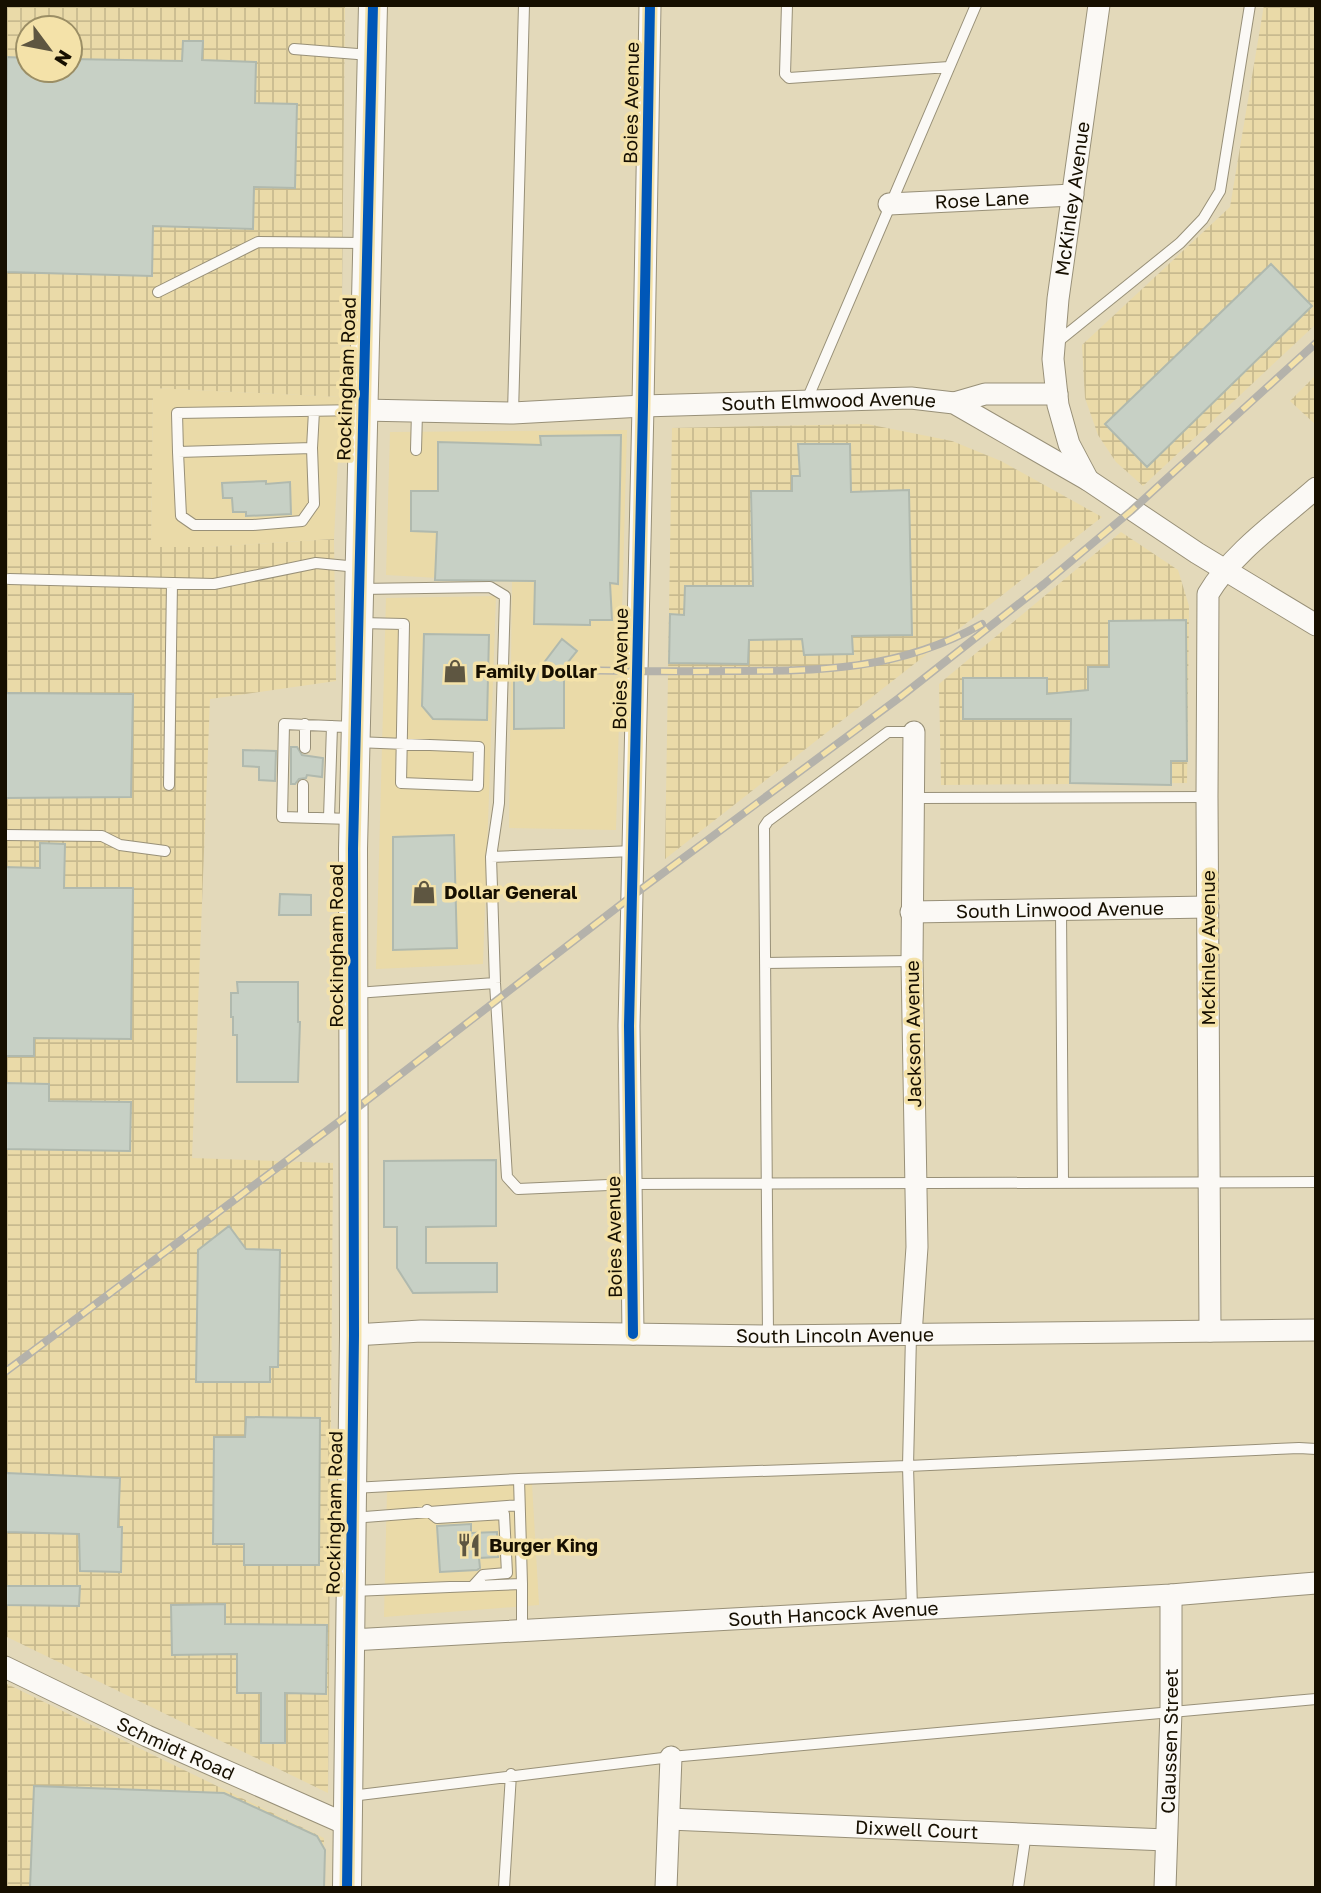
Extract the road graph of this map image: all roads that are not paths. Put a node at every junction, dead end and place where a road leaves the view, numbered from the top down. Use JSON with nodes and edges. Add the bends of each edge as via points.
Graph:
{"nodes":[{"id":1,"x":373,"y":5,"type":"edge"},
{"id":2,"x":524,"y":5,"type":"edge"},
{"id":3,"x":650,"y":5,"type":"edge"},
{"id":4,"x":787,"y":5,"type":"edge"},
{"id":5,"x":976,"y":5,"type":"edge"},
{"id":6,"x":1099,"y":5,"type":"edge"},
{"id":7,"x":1250,"y":5,"type":"edge"},
{"id":8,"x":294,"y":49,"type":"dead end"},
{"id":9,"x":373,"y":55,"type":"junction"},
{"id":10,"x":949,"y":67,"type":"junction"},
{"id":11,"x":1073,"y":195,"type":"junction"},
{"id":12,"x":889,"y":204,"type":"junction"},
{"id":13,"x":369,"y":243,"type":"junction"},
{"id":14,"x":158,"y":292,"type":"dead end"},
{"id":15,"x":1054,"y":345,"type":"junction"},
{"id":16,"x":1057,"y":394,"type":"junction"},
{"id":17,"x":806,"y":402,"type":"junction"},
{"id":18,"x":954,"y":403,"type":"junction"},
{"id":19,"x":643,"y":406,"type":"junction"},
{"id":20,"x":362,"y":410,"type":"junction"},
{"id":21,"x":314,"y":411,"type":"junction"},
{"id":22,"x":417,"y":412,"type":"junction"},
{"id":23,"x":513,"y":413,"type":"junction"},
{"id":24,"x":313,"y":448,"type":"junction"},
{"id":25,"x":416,"y":450,"type":"dead end"},
{"id":26,"x":178,"y":452,"type":"junction"},
{"id":27,"x":1088,"y":480,"type":"junction"},
{"id":28,"x":1316,"y":488,"type":"edge"},
{"id":29,"x":1226,"y":571,"type":"junction"},
{"id":30,"x":359,"y":578,"type":"junction"},
{"id":31,"x":9,"y":579,"type":"dead end"},
{"id":32,"x":172,"y":583,"type":"junction"},
{"id":33,"x":358,"y":622,"type":"junction"},
{"id":34,"x":1316,"y":625,"type":"edge"},
{"id":35,"x":305,"y":724,"type":"junction"},
{"id":36,"x":348,"y":731,"type":"junction"},
{"id":37,"x":914,"y":732,"type":"joint"},
{"id":38,"x":402,"y":745,"type":"junction"},
{"id":39,"x":305,"y":748,"type":"dead end"},
{"id":40,"x":169,"y":785,"type":"dead end"},
{"id":41,"x":303,"y":785,"type":"dead end"},
{"id":42,"x":1207,"y":797,"type":"junction"},
{"id":43,"x":915,"y":799,"type":"junction"},
{"id":44,"x":303,"y":817,"type":"junction"},
{"id":45,"x":341,"y":819,"type":"junction"},
{"id":46,"x":5,"y":835,"type":"edge"},
{"id":47,"x":166,"y":851,"type":"dead end"},
{"id":48,"x":633,"y":851,"type":"junction"},
{"id":49,"x":491,"y":857,"type":"junction"},
{"id":50,"x":1208,"y":907,"type":"junction"},
{"id":51,"x":1061,"y":910,"type":"junction"},
{"id":52,"x":911,"y":912,"type":"junction"},
{"id":53,"x":912,"y":961,"type":"junction"},
{"id":54,"x":765,"y":963,"type":"junction"},
{"id":55,"x":495,"y":983,"type":"junction"},
{"id":56,"x":353,"y":993,"type":"junction"},
{"id":57,"x":1316,"y":1182,"type":"edge"},
{"id":58,"x":767,"y":1183,"type":"junction"},
{"id":59,"x":915,"y":1183,"type":"junction"},
{"id":60,"x":1063,"y":1183,"type":"junction"},
{"id":61,"x":631,"y":1184,"type":"junction"},
{"id":62,"x":1209,"y":1184,"type":"junction"},
{"id":63,"x":1316,"y":1330,"type":"edge"},
{"id":64,"x":1210,"y":1331,"type":"junction"},
{"id":65,"x":633,"y":1334,"type":"junction"},
{"id":66,"x":354,"y":1335,"type":"junction"},
{"id":67,"x":911,"y":1335,"type":"junction"},
{"id":68,"x":768,"y":1336,"type":"junction"},
{"id":69,"x":1316,"y":1449,"type":"edge"},
{"id":70,"x":908,"y":1466,"type":"junction"},
{"id":71,"x":519,"y":1479,"type":"junction"},
{"id":72,"x":353,"y":1488,"type":"junction"},
{"id":73,"x":519,"y":1504,"type":"junction"},
{"id":74,"x":427,"y":1510,"type":"junction"},
{"id":75,"x":352,"y":1518,"type":"junction"},
{"id":76,"x":1316,"y":1583,"type":"edge"},
{"id":77,"x":522,"y":1584,"type":"junction"},
{"id":78,"x":473,"y":1586,"type":"junction"},
{"id":79,"x":351,"y":1591,"type":"junction"},
{"id":80,"x":1171,"y":1595,"type":"junction"},
{"id":81,"x":912,"y":1609,"type":"junction"},
{"id":82,"x":522,"y":1631,"type":"junction"},
{"id":83,"x":351,"y":1640,"type":"junction"},
{"id":84,"x":5,"y":1667,"type":"edge"},
{"id":85,"x":1316,"y":1699,"type":"edge"},
{"id":86,"x":1171,"y":1711,"type":"junction"},
{"id":87,"x":671,"y":1757,"type":"junction"},
{"id":88,"x":511,"y":1774,"type":"junction"},
{"id":89,"x":348,"y":1796,"type":"junction"},
{"id":90,"x":668,"y":1819,"type":"junction"},
{"id":91,"x":348,"y":1825,"type":"junction"},
{"id":92,"x":1026,"y":1833,"type":"junction"},
{"id":93,"x":1166,"y":1840,"type":"junction"},
{"id":94,"x":347,"y":1888,"type":"edge"},
{"id":95,"x":504,"y":1888,"type":"edge"},
{"id":96,"x":666,"y":1888,"type":"edge"},
{"id":97,"x":1018,"y":1888,"type":"edge"},
{"id":98,"x":1165,"y":1888,"type":"edge"}],
"edges":[{"from":1,"to":9,"type":"street","name":"Rockingham Road"},
{"from":2,"to":23,"type":"lane"},
{"from":3,"to":19,"type":"street","name":"Boies Avenue"},
{"from":4,"to":10,"type":"lane","via":[[785,74],[789,78]]},
{"from":5,"to":10,"type":"lane"},
{"from":6,"to":11,"type":"street","name":"McKinley Avenue"},
{"from":7,"to":15,"type":"lane","via":[[1220,191],[1203,219],[1180,243]]},
{"from":8,"to":9,"type":"lane"},
{"from":9,"to":13,"type":"street","name":"Rockingham Road"},
{"from":10,"to":12,"type":"lane"},
{"from":11,"to":12,"type":"street","name":"Rose Lane"},
{"from":11,"to":15,"type":"street","name":"McKinley Avenue"},
{"from":12,"to":17,"type":"lane"},
{"from":13,"to":14,"type":"lane","via":[[258,242]]},
{"from":13,"to":20,"type":"street","name":"Rockingham Road"},
{"from":15,"to":16,"type":"street","name":"McKinley Avenue"},
{"from":16,"to":18,"type":"street","via":[[985,394]]},
{"from":16,"to":27,"type":"street","name":"McKinley Avenue","via":[[1069,444]]},
{"from":17,"to":18,"type":"street","name":"South Elmwood Avenue","via":[[911,398]]},
{"from":17,"to":19,"type":"street","name":"South Elmwood Avenue"},
{"from":18,"to":27,"type":"street","name":"South Elmwood Avenue"},
{"from":19,"to":23,"type":"street","name":"South Elmwood Avenue"},
{"from":19,"to":48,"type":"street","name":"Boies Avenue"},
{"from":20,"to":21,"type":"lane"},
{"from":20,"to":22,"type":"street","name":"South Elmwood Avenue"},
{"from":20,"to":30,"type":"street","name":"Rockingham Road"},
{"from":21,"to":24,"type":"lane"},
{"from":21,"to":26,"type":"lane","via":[[177,413]]},
{"from":22,"to":23,"type":"street","name":"South Elmwood Avenue"},
{"from":22,"to":25,"type":"lane"},
{"from":24,"to":26,"type":"lane"},
{"from":24,"to":26,"type":"lane","via":[[314,504],[302,521],[253,525],[194,525],[181,516]]},
{"from":27,"to":29,"type":"street","name":"South Elmwood Avenue"},
{"from":28,"to":29,"type":"street","name":"McKinley Avenue"},
{"from":29,"to":34,"type":"street","name":"South Elmwood Avenue"},
{"from":29,"to":42,"type":"street","name":"McKinley Avenue","via":[[1208,594]]},
{"from":30,"to":32,"type":"lane","via":[[316,563],[214,584]]},
{"from":30,"to":33,"type":"street","name":"Rockingham Road"},
{"from":30,"to":49,"type":"lane","via":[[490,587],[505,596],[499,803]]},
{"from":31,"to":32,"type":"lane"},
{"from":32,"to":40,"type":"lane"},
{"from":33,"to":36,"type":"street","name":"Rockingham Road"},
{"from":33,"to":38,"type":"lane","via":[[404,624]]},
{"from":35,"to":36,"type":"lane"},
{"from":35,"to":39,"type":"lane"},
{"from":35,"to":44,"type":"lane","via":[[284,724],[282,817]]},
{"from":36,"to":38,"type":"lane"},
{"from":36,"to":45,"type":"street","name":"Rockingham Road"},
{"from":37,"to":43,"type":"street","name":"Jackson Avenue"},
{"from":37,"to":54,"type":"lane","via":[[888,732],[764,827]]},
{"from":38,"to":38,"type":"lane","via":[[479,747],[478,786],[401,783]]},
{"from":41,"to":44,"type":"lane"},
{"from":42,"to":43,"type":"lane"},
{"from":42,"to":50,"type":"street","name":"McKinley Avenue"},
{"from":43,"to":52,"type":"street","name":"Jackson Avenue"},
{"from":44,"to":45,"type":"lane"},
{"from":45,"to":56,"type":"street","name":"Rockingham Road"},
{"from":46,"to":47,"type":"lane","via":[[102,836],[120,845]]},
{"from":48,"to":49,"type":"lane"},
{"from":48,"to":61,"type":"street","name":"Boies Avenue"},
{"from":49,"to":55,"type":"lane"},
{"from":50,"to":51,"type":"street","name":"South Linwood Avenue"},
{"from":50,"to":62,"type":"street","name":"McKinley Avenue"},
{"from":51,"to":52,"type":"street","name":"South Linwood Avenue"},
{"from":51,"to":60,"type":"lane"},
{"from":52,"to":53,"type":"street","name":"Jackson Avenue"},
{"from":53,"to":54,"type":"lane"},
{"from":53,"to":59,"type":"street","name":"Jackson Avenue"},
{"from":54,"to":58,"type":"lane"},
{"from":55,"to":56,"type":"lane"},
{"from":55,"to":61,"type":"lane","via":[[507,1177],[518,1189]]},
{"from":56,"to":66,"type":"street","name":"Rockingham Road"},
{"from":57,"to":62,"type":"lane"},
{"from":58,"to":59,"type":"lane"},
{"from":58,"to":61,"type":"lane"},
{"from":58,"to":68,"type":"lane"},
{"from":59,"to":60,"type":"lane"},
{"from":59,"to":67,"type":"street","name":"Jackson Avenue","via":[[917,1247]]},
{"from":60,"to":62,"type":"lane"},
{"from":61,"to":65,"type":"street","name":"Boies Avenue"},
{"from":62,"to":64,"type":"street","name":"McKinley Avenue"},
{"from":63,"to":64,"type":"street","name":"South Lincoln Avenue"},
{"from":64,"to":67,"type":"street","name":"South Lincoln Avenue"},
{"from":65,"to":66,"type":"street","name":"South Lincoln Avenue","via":[[421,1331]]},
{"from":65,"to":68,"type":"street","name":"South Lincoln Avenue"},
{"from":66,"to":72,"type":"street","name":"Rockingham Road"},
{"from":67,"to":68,"type":"street","name":"South Lincoln Avenue"},
{"from":67,"to":70,"type":"lane"},
{"from":69,"to":70,"type":"lane"},
{"from":70,"to":71,"type":"lane"},
{"from":70,"to":81,"type":"lane"},
{"from":71,"to":72,"type":"lane"},
{"from":71,"to":73,"type":"lane"},
{"from":72,"to":75,"type":"street","name":"Rockingham Road"},
{"from":73,"to":74,"type":"lane"},
{"from":73,"to":77,"type":"lane"},
{"from":74,"to":75,"type":"lane"},
{"from":74,"to":78,"type":"lane","via":[[437,1518],[504,1514],[507,1573],[483,1575]]},
{"from":75,"to":79,"type":"street","name":"Rockingham Road"},
{"from":76,"to":80,"type":"street","name":"South Hancock Avenue"},
{"from":77,"to":78,"type":"lane"},
{"from":77,"to":82,"type":"lane"},
{"from":78,"to":79,"type":"lane"},
{"from":79,"to":83,"type":"street","name":"Rockingham Road"},
{"from":80,"to":81,"type":"street","name":"South Hancock Avenue"},
{"from":80,"to":86,"type":"street","name":"Claussen Street"},
{"from":81,"to":82,"type":"street","name":"South Hancock Avenue"},
{"from":82,"to":83,"type":"street","name":"South Hancock Avenue"},
{"from":83,"to":89,"type":"street","name":"Rockingham Road"},
{"from":84,"to":91,"type":"street","name":"Schmidt Road"},
{"from":85,"to":86,"type":"lane"},
{"from":86,"to":87,"type":"lane"},
{"from":86,"to":93,"type":"street","name":"Claussen Street"},
{"from":87,"to":88,"type":"lane"},
{"from":87,"to":90,"type":"street"},
{"from":88,"to":89,"type":"lane"},
{"from":88,"to":95,"type":"lane"},
{"from":89,"to":91,"type":"street","name":"Rockingham Road"},
{"from":90,"to":92,"type":"street","name":"Dixwell Court"},
{"from":90,"to":96,"type":"street"},
{"from":91,"to":94,"type":"street","name":"Rockingham Road"},
{"from":92,"to":93,"type":"street","name":"Dixwell Court"},
{"from":92,"to":97,"type":"lane"},
{"from":93,"to":98,"type":"street","name":"Claussen Street"}]}
